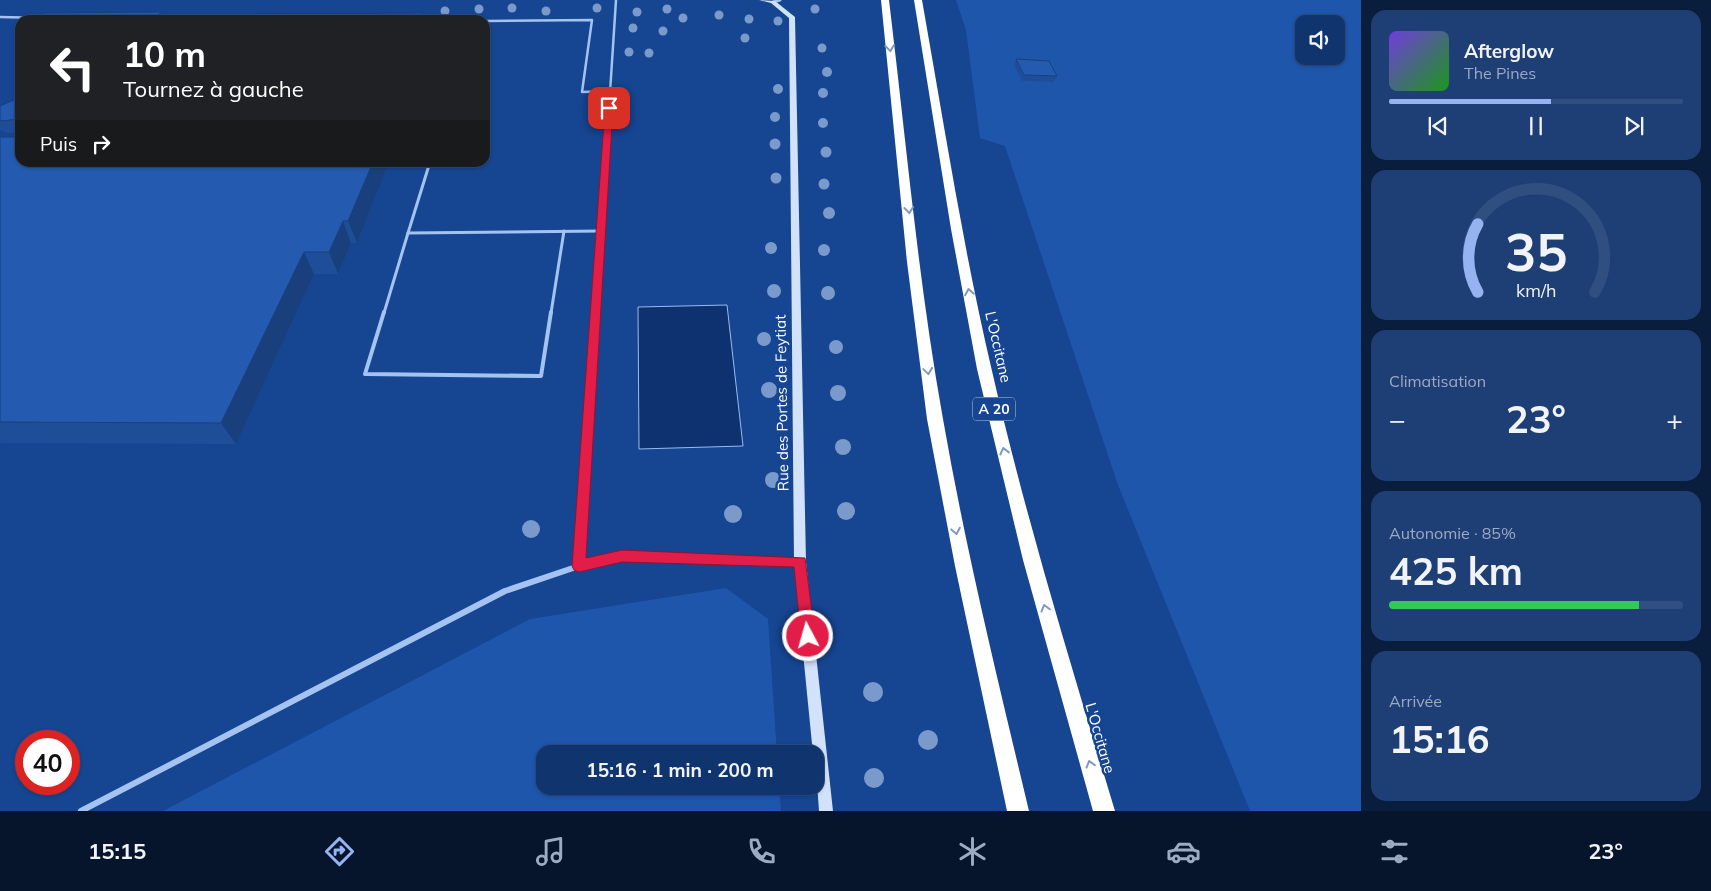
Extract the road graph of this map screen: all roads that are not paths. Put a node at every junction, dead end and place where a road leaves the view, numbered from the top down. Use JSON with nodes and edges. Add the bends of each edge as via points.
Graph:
{"nodes":[{"id":1,"x":616,"y":0,"type":"edge"},
{"id":2,"x":762,"y":0,"type":"edge"},
{"id":3,"x":885,"y":0,"type":"edge"},
{"id":4,"x":918,"y":0,"type":"edge"},
{"id":5,"x":777,"y":1,"type":"edge"},
{"id":6,"x":0,"y":17,"type":"edge"},
{"id":7,"x":15,"y":17,"type":"edge"},
{"id":8,"x":490,"y":21,"type":"edge"},
{"id":9,"x":610,"y":91,"type":"junction"},
{"id":10,"x":428,"y":167,"type":"edge"},
{"id":11,"x":564,"y":231,"type":"junction"},
{"id":12,"x":601,"y":231,"type":"junction"},
{"id":13,"x":408,"y":233,"type":"junction"},
{"id":14,"x":800,"y":562,"type":"junction"},
{"id":15,"x":579,"y":566,"type":"junction"},
{"id":16,"x":81,"y":811,"type":"edge"},
{"id":17,"x":826,"y":811,"type":"edge"},
{"id":18,"x":1018,"y":811,"type":"edge"},
{"id":19,"x":1104,"y":811,"type":"edge"}],
"edges":[{"from":1,"to":9,"type":"lane"},
{"from":2,"to":5,"type":"street"},
{"from":3,"to":18,"type":"highway","one_way":true,"via":[[921,325],[935,418],[956,532]]},
{"from":19,"to":4,"type":"highway","name":"L'Occitane","number":"A 20","one_way":true,"via":[[1024,529],[996,416],[971,305]]},
{"from":5,"to":14,"type":"street","name":"Rue des Portes de Feytiat","via":[[792,17]]},
{"from":6,"to":7,"type":"lane"},
{"from":8,"to":9,"type":"lane","via":[[592,20],[582,92]]},
{"from":9,"to":12,"type":"lane"},
{"from":10,"to":13,"type":"lane"},
{"from":11,"to":12,"type":"lane"},
{"from":11,"to":13,"type":"lane"},
{"from":11,"to":13,"type":"lane","via":[[540,376],[365,374]]},
{"from":12,"to":15,"type":"lane"},
{"from":14,"to":15,"type":"street","via":[[622,556]]},
{"from":14,"to":17,"type":"street","name":"Rue des Portes de Feytiat"},
{"from":15,"to":16,"type":"street","via":[[505,591]]}]}
